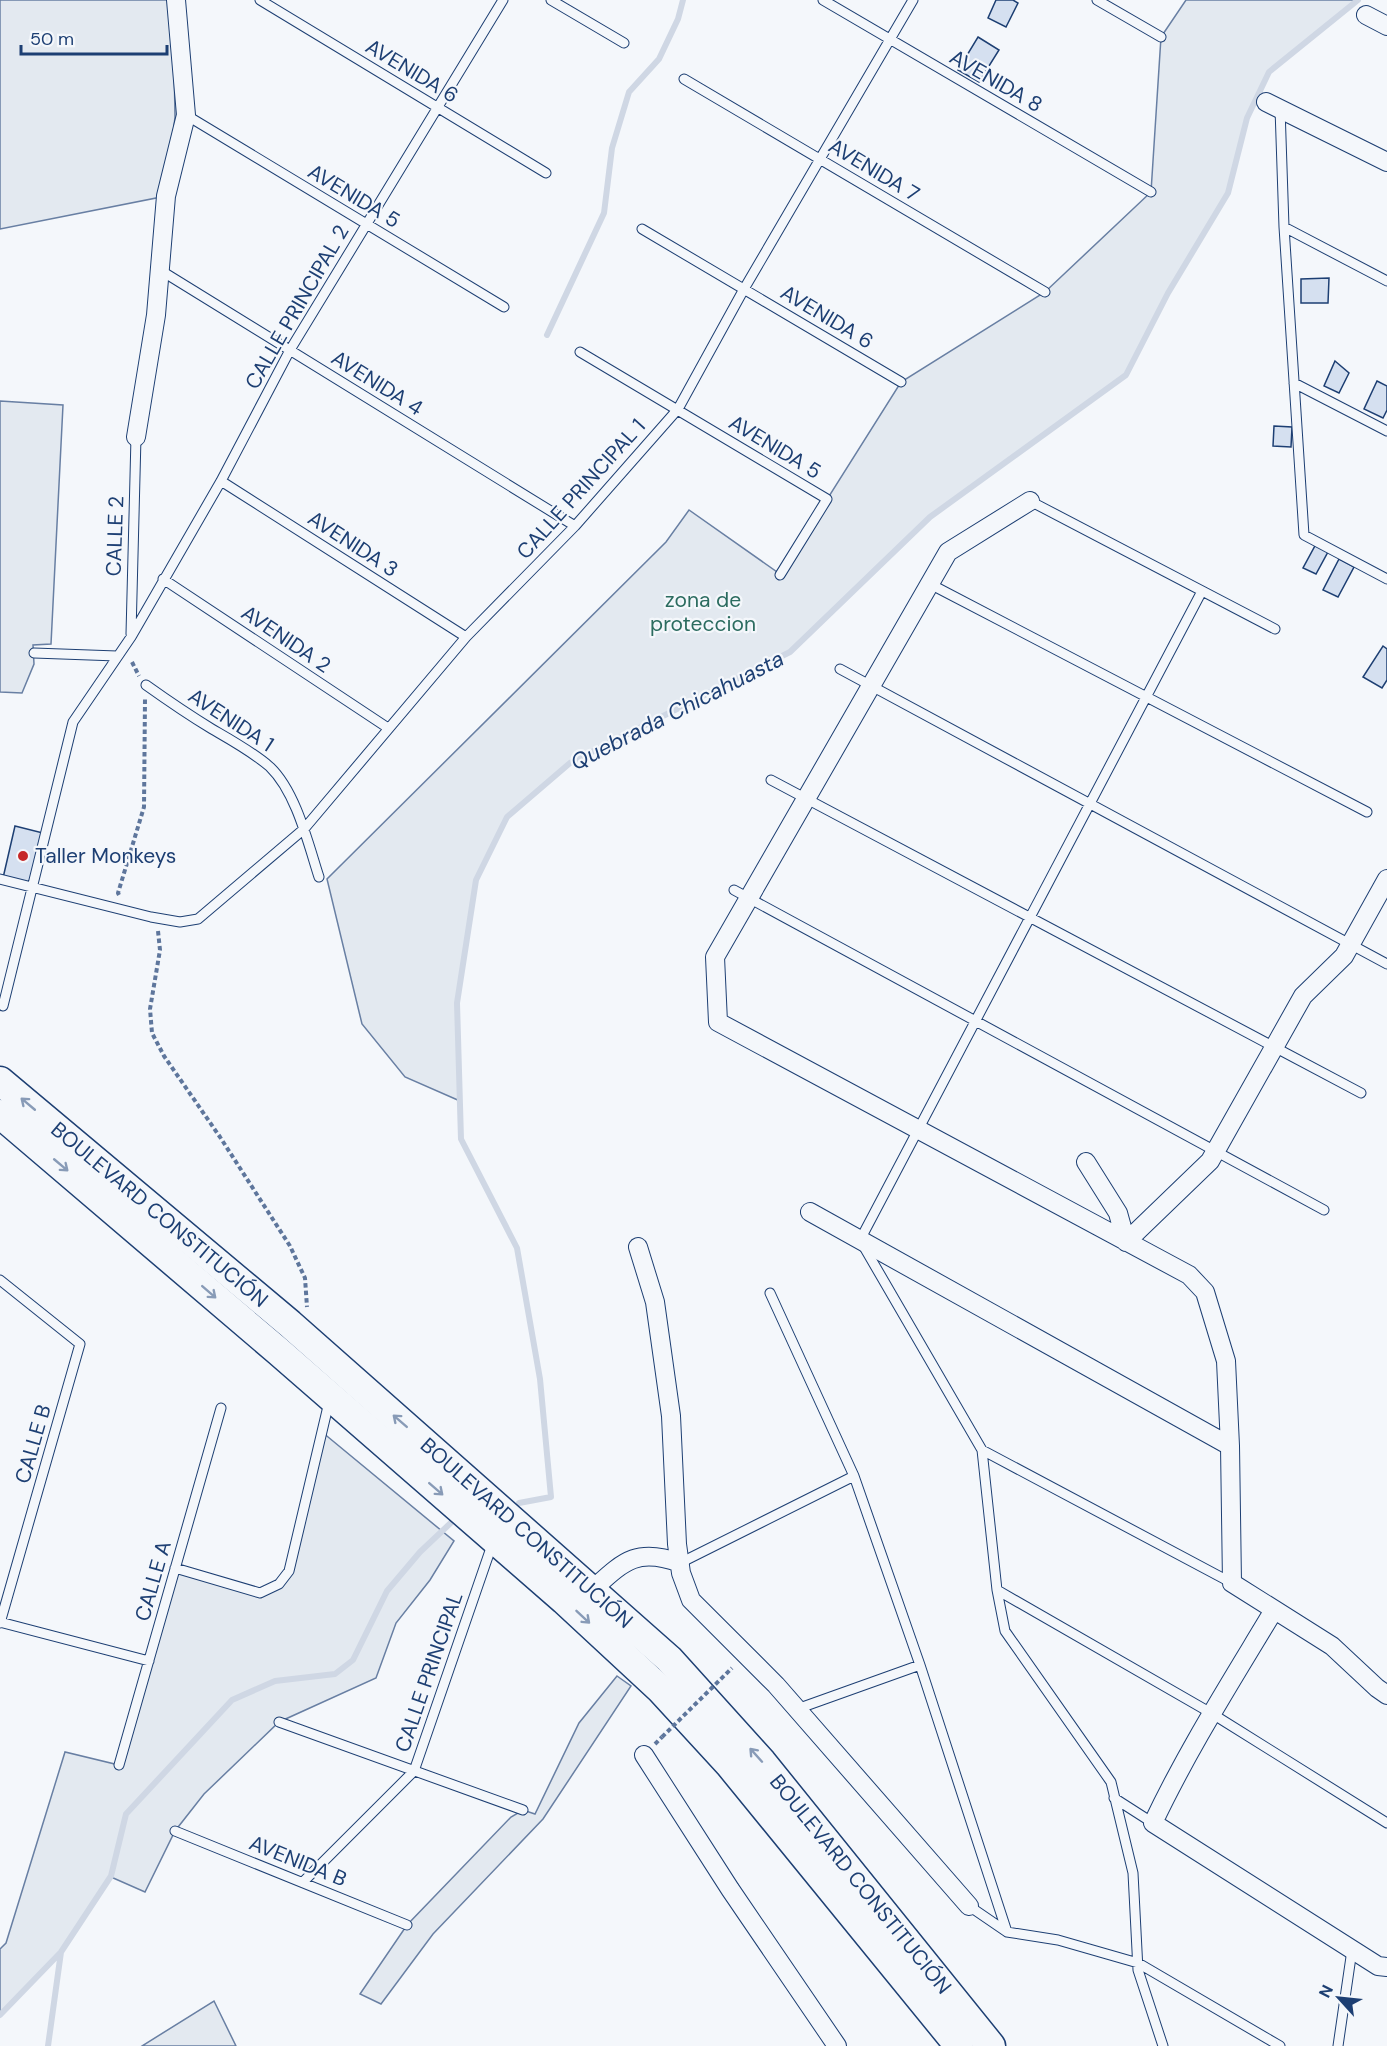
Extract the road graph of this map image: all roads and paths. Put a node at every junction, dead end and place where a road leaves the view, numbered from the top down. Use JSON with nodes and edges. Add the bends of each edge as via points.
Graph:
{"nodes":[{"id":1,"x":176,"y":0,"type":"edge"},
{"id":2,"x":260,"y":0,"type":"edge"},
{"id":3,"x":503,"y":0,"type":"edge"},
{"id":4,"x":550,"y":0,"type":"edge"},
{"id":5,"x":823,"y":0,"type":"edge"},
{"id":6,"x":913,"y":0,"type":"edge"},
{"id":7,"x":1097,"y":0,"type":"edge"},
{"id":8,"x":1366,"y":15,"type":"dead end"},
{"id":9,"x":1387,"y":26,"type":"edge"},
{"id":10,"x":1161,"y":37,"type":"dead end"},
{"id":11,"x":890,"y":39,"type":"junction"},
{"id":12,"x":624,"y":43,"type":"dead end"},
{"id":13,"x":684,"y":79,"type":"dead end"},
{"id":14,"x":1274,"y":105,"type":"joint"},
{"id":15,"x":438,"y":107,"type":"junction"},
{"id":16,"x":186,"y":115,"type":"junction"},
{"id":17,"x":820,"y":159,"type":"junction"},
{"id":18,"x":1387,"y":162,"type":"edge"},
{"id":19,"x":546,"y":173,"type":"dead end"},
{"id":20,"x":1151,"y":192,"type":"dead end"},
{"id":21,"x":367,"y":224,"type":"junction"},
{"id":22,"x":1284,"y":227,"type":"junction"},
{"id":23,"x":642,"y":229,"type":"dead end"},
{"id":24,"x":160,"y":270,"type":"junction"},
{"id":25,"x":1387,"y":281,"type":"edge"},
{"id":26,"x":744,"y":289,"type":"junction"},
{"id":27,"x":1046,"y":292,"type":"dead end"},
{"id":28,"x":504,"y":307,"type":"dead end"},
{"id":29,"x":290,"y":350,"type":"junction"},
{"id":30,"x":580,"y":352,"type":"dead end"},
{"id":31,"x":901,"y":382,"type":"dead end"},
{"id":32,"x":1294,"y":383,"type":"junction"},
{"id":33,"x":678,"y":409,"type":"junction"},
{"id":34,"x":1387,"y":431,"type":"edge"},
{"id":35,"x":136,"y":437,"type":"joint"},
{"id":36,"x":221,"y":481,"type":"junction"},
{"id":37,"x":1030,"y":501,"type":"joint"},
{"id":38,"x":575,"y":526,"type":"junction"},
{"id":39,"x":780,"y":575,"type":"dead end"},
{"id":40,"x":163,"y":579,"type":"junction"},
{"id":41,"x":1387,"y":579,"type":"edge"},
{"id":42,"x":930,"y":584,"type":"junction"},
{"id":43,"x":1202,"y":591,"type":"junction"},
{"id":44,"x":1275,"y":629,"type":"dead end"},
{"id":45,"x":131,"y":637,"type":"junction"},
{"id":46,"x":466,"y":637,"type":"junction"},
{"id":47,"x":34,"y":653,"type":"dead end"},
{"id":48,"x":117,"y":657,"type":"junction"},
{"id":49,"x":840,"y":669,"type":"dead end"},
{"id":50,"x":146,"y":685,"type":"junction"},
{"id":51,"x":871,"y":686,"type":"junction"},
{"id":52,"x":1146,"y":697,"type":"junction"},
{"id":53,"x":388,"y":728,"type":"junction"},
{"id":54,"x":771,"y":780,"type":"dead end"},
{"id":55,"x":806,"y":799,"type":"junction"},
{"id":56,"x":1090,"y":804,"type":"junction"},
{"id":57,"x":1367,"y":812,"type":"dead end"},
{"id":58,"x":304,"y":829,"type":"junction"},
{"id":59,"x":319,"y":877,"type":"dead end"},
{"id":60,"x":0,"y":879,"type":"edge"},
{"id":61,"x":1387,"y":879,"type":"edge"},
{"id":62,"x":32,"y":887,"type":"junction"},
{"id":63,"x":741,"y":894,"type":"junction"},
{"id":64,"x":151,"y":917,"type":"junction"},
{"id":65,"x":1030,"y":917,"type":"junction"},
{"id":66,"x":1350,"y":945,"type":"junction"},
{"id":67,"x":1387,"y":964,"type":"edge"},
{"id":68,"x":3,"y":1006,"type":"dead end"},
{"id":69,"x":975,"y":1021,"type":"junction"},
{"id":70,"x":1275,"y":1047,"type":"junction"},
{"id":71,"x":0,"y":1081,"type":"edge"},
{"id":72,"x":1361,"y":1092,"type":"dead end"},
{"id":73,"x":0,"y":1114,"type":"edge"},
{"id":74,"x":918,"y":1129,"type":"junction"},
{"id":75,"x":1216,"y":1151,"type":"junction"},
{"id":76,"x":1086,"y":1162,"type":"dead end"},
{"id":77,"x":1324,"y":1210,"type":"dead end"},
{"id":78,"x":810,"y":1212,"type":"dead end"},
{"id":79,"x":860,"y":1240,"type":"junction"},
{"id":80,"x":1126,"y":1242,"type":"junction"},
{"id":81,"x":638,"y":1247,"type":"dead end"},
{"id":82,"x":0,"y":1280,"type":"edge"},
{"id":83,"x":770,"y":1293,"type":"dead end"},
{"id":84,"x":308,"y":1341,"type":"junction"},
{"id":85,"x":330,"y":1397,"type":"junction"},
{"id":86,"x":221,"y":1408,"type":"dead end"},
{"id":87,"x":1230,"y":1446,"type":"junction"},
{"id":88,"x":982,"y":1450,"type":"junction"},
{"id":89,"x":854,"y":1476,"type":"junction"},
{"id":90,"x":494,"y":1539,"type":"junction"},
{"id":91,"x":680,"y":1563,"type":"junction"},
{"id":92,"x":175,"y":1568,"type":"junction"},
{"id":93,"x":1232,"y":1583,"type":"junction"},
{"id":94,"x":592,"y":1590,"type":"junction"},
{"id":95,"x":997,"y":1590,"type":"junction"},
{"id":96,"x":1274,"y":1610,"type":"junction"},
{"id":97,"x":0,"y":1622,"type":"edge"},
{"id":98,"x":149,"y":1661,"type":"junction"},
{"id":99,"x":920,"y":1665,"type":"junction"},
{"id":100,"x":732,"y":1668,"type":"dead end"},
{"id":101,"x":1387,"y":1695,"type":"edge"},
{"id":102,"x":798,"y":1709,"type":"junction"},
{"id":103,"x":1211,"y":1713,"type":"junction"},
{"id":104,"x":279,"y":1722,"type":"dead end"},
{"id":105,"x":662,"y":1737,"type":"dead end"},
{"id":106,"x":644,"y":1755,"type":"dead end"},
{"id":107,"x":119,"y":1765,"type":"dead end"},
{"id":108,"x":414,"y":1771,"type":"junction"},
{"id":109,"x":1114,"y":1798,"type":"junction"},
{"id":110,"x":523,"y":1810,"type":"dead end"},
{"id":111,"x":1153,"y":1823,"type":"junction"},
{"id":112,"x":1387,"y":1823,"type":"edge"},
{"id":113,"x":175,"y":1831,"type":"dead end"},
{"id":114,"x":303,"y":1882,"type":"junction"},
{"id":115,"x":969,"y":1906,"type":"joint"},
{"id":116,"x":407,"y":1925,"type":"dead end"},
{"id":117,"x":1007,"y":1932,"type":"junction"},
{"id":118,"x":1352,"y":1950,"type":"junction"},
{"id":119,"x":1138,"y":1963,"type":"junction"},
{"id":120,"x":1387,"y":1967,"type":"edge"},
{"id":121,"x":837,"y":2046,"type":"edge"},
{"id":122,"x":959,"y":2046,"type":"edge"},
{"id":123,"x":991,"y":2046,"type":"edge"},
{"id":124,"x":1163,"y":2046,"type":"edge"},
{"id":125,"x":1280,"y":2046,"type":"edge"},
{"id":126,"x":1338,"y":2046,"type":"edge"}],
"edges":[{"from":1,"to":16,"type":"street"},
{"from":2,"to":15,"type":"lane","name":"AVENIDA 6"},
{"from":3,"to":15,"type":"lane","name":"CALLE PRINCIPAL 2"},
{"from":4,"to":12,"type":"lane"},
{"from":5,"to":11,"type":"lane","name":"AVENIDA 8"},
{"from":6,"to":11,"type":"lane","name":"CALLE PRINCIPAL 1"},
{"from":7,"to":10,"type":"lane"},
{"from":8,"to":9,"type":"street"},
{"from":11,"to":17,"type":"lane","name":"CALLE PRINCIPAL 1"},
{"from":11,"to":20,"type":"lane","name":"AVENIDA 8"},
{"from":13,"to":17,"type":"lane","name":"AVENIDA 7"},
{"from":14,"to":18,"type":"street"},
{"from":14,"to":22,"type":"lane"},
{"from":15,"to":19,"type":"lane","name":"AVENIDA 6"},
{"from":15,"to":21,"type":"lane","name":"CALLE PRINCIPAL 2"},
{"from":16,"to":21,"type":"lane","name":"AVENIDA 5"},
{"from":16,"to":24,"type":"street","via":[[166,196]]},
{"from":17,"to":26,"type":"lane","name":"CALLE PRINCIPAL 1"},
{"from":17,"to":27,"type":"lane","name":"AVENIDA 7"},
{"from":21,"to":28,"type":"lane","name":"AVENIDA 5"},
{"from":21,"to":29,"type":"lane","name":"CALLE PRINCIPAL 2"},
{"from":22,"to":25,"type":"lane"},
{"from":22,"to":32,"type":"lane"},
{"from":23,"to":26,"type":"lane","name":"AVENIDA 6"},
{"from":24,"to":29,"type":"lane","name":"AVENIDA 4"},
{"from":24,"to":35,"type":"street"},
{"from":26,"to":31,"type":"lane","name":"AVENIDA 6"},
{"from":26,"to":33,"type":"lane","name":"CALLE PRINCIPAL 1"},
{"from":29,"to":36,"type":"lane","name":"CALLE PRINCIPAL 2"},
{"from":29,"to":38,"type":"lane","name":"AVENIDA 4"},
{"from":30,"to":33,"type":"lane","name":"AVENIDA 5"},
{"from":32,"to":34,"type":"lane"},
{"from":32,"to":41,"type":"lane","via":[[1304,535]]},
{"from":33,"to":38,"type":"lane","name":"CALLE PRINCIPAL 1"},
{"from":33,"to":39,"type":"lane","name":"AVENIDA 5","via":[[827,500]]},
{"from":35,"to":45,"type":"lane","name":"CALLE 2"},
{"from":36,"to":40,"type":"lane","name":"CALLE PRINCIPAL 2"},
{"from":36,"to":46,"type":"lane","name":"AVENIDA 3"},
{"from":37,"to":42,"type":"street","via":[[948,552]]},
{"from":37,"to":43,"type":"lane"},
{"from":38,"to":46,"type":"lane","name":"CALLE PRINCIPAL 1"},
{"from":40,"to":45,"type":"lane","name":"CALLE PRINCIPAL 2"},
{"from":40,"to":53,"type":"lane","name":"AVENIDA 2"},
{"from":42,"to":51,"type":"street"},
{"from":42,"to":52,"type":"lane"},
{"from":43,"to":44,"type":"lane"},
{"from":43,"to":52,"type":"lane"},
{"from":45,"to":48,"type":"lane","name":"CALLE PRINCIPAL 2"},
{"from":45,"to":50,"type":"path","via":[[132,664]]},
{"from":46,"to":53,"type":"lane","name":"CALLE PRINCIPAL 1"},
{"from":47,"to":48,"type":"lane"},
{"from":48,"to":62,"type":"lane","name":"CALLE PRINCIPAL 2","via":[[73,722]]},
{"from":49,"to":51,"type":"lane"},
{"from":50,"to":58,"type":"lane","name":"AVENIDA 1","via":[[271,768],[291,797]]},
{"from":50,"to":64,"type":"path","via":[[144,807],[118,893],[127,905]]},
{"from":51,"to":55,"type":"street"},
{"from":51,"to":56,"type":"lane"},
{"from":52,"to":56,"type":"lane"},
{"from":52,"to":57,"type":"lane"},
{"from":53,"to":58,"type":"lane","name":"CALLE PRINCIPAL 1"},
{"from":54,"to":55,"type":"lane"},
{"from":55,"to":63,"type":"street"},
{"from":55,"to":65,"type":"lane"},
{"from":56,"to":65,"type":"lane"},
{"from":56,"to":66,"type":"lane"},
{"from":58,"to":59,"type":"lane","name":"AVENIDA 1"},
{"from":58,"to":64,"type":"lane","name":"CALLE PRINCIPAL 1","via":[[198,919],[180,922]]},
{"from":60,"to":62,"type":"lane"},
{"from":61,"to":66,"type":"street"},
{"from":62,"to":64,"type":"lane"},
{"from":62,"to":68,"type":"lane","name":"CALLE PRINCIPAL 2"},
{"from":63,"to":69,"type":"lane"},
{"from":63,"to":74,"type":"street","via":[[715,957],[717,1022]]},
{"from":64,"to":84,"type":"path","via":[[158,930],[160,950],[150,1009],[152,1033],[290,1246],[305,1278]]},
{"from":65,"to":69,"type":"lane"},
{"from":65,"to":70,"type":"lane"},
{"from":66,"to":67,"type":"lane"},
{"from":66,"to":70,"type":"street","via":[[1344,956],[1303,996]]},
{"from":69,"to":74,"type":"lane"},
{"from":69,"to":75,"type":"lane"},
{"from":70,"to":72,"type":"lane"},
{"from":70,"to":75,"type":"street"},
{"from":84,"to":71,"type":"highway","name":"BOULEVARD CONSTITUCIÓN","one_way":true},
{"from":73,"to":85,"type":"highway","name":"BOULEVARD CONSTITUCIÓN","one_way":true},
{"from":74,"to":79,"type":"lane"},
{"from":74,"to":80,"type":"street"},
{"from":75,"to":77,"type":"lane"},
{"from":75,"to":80,"type":"street"},
{"from":76,"to":80,"type":"street","via":[[1118,1213]]},
{"from":78,"to":79,"type":"street"},
{"from":79,"to":87,"type":"street"},
{"from":79,"to":88,"type":"lane"},
{"from":80,"to":87,"type":"street","via":[[1189,1275],[1205,1292],[1226,1361]]},
{"from":81,"to":91,"type":"street","via":[[655,1302],[671,1416]]},
{"from":82,"to":97,"type":"lane","name":"CALLE B","via":[[80,1344]]},
{"from":83,"to":89,"type":"lane"},
{"from":94,"to":84,"type":"highway","name":"BOULEVARD CONSTITUCIÓN","one_way":true},
{"from":85,"to":90,"type":"highway","name":"BOULEVARD CONSTITUCIÓN","one_way":true},
{"from":85,"to":92,"type":"lane","via":[[289,1571],[279,1584],[260,1593]]},
{"from":86,"to":92,"type":"lane","name":"CALLE A"},
{"from":87,"to":93,"type":"street"},
{"from":88,"to":93,"type":"lane"},
{"from":88,"to":95,"type":"lane"},
{"from":89,"to":91,"type":"lane"},
{"from":89,"to":99,"type":"lane"},
{"from":90,"to":108,"type":"lane","name":"CALLE PRINCIPAL"},
{"from":90,"to":122,"type":"highway","name":"BOULEVARD CONSTITUCIÓN","one_way":true,"via":[[661,1690],[722,1756]]},
{"from":91,"to":94,"type":"street","via":[[661,1556],[641,1556],[619,1566]]},
{"from":91,"to":102,"type":"street","via":[[691,1600]]},
{"from":92,"to":98,"type":"lane","name":"CALLE A"},
{"from":93,"to":96,"type":"street"},
{"from":123,"to":94,"type":"highway","name":"BOULEVARD CONSTITUCIÓN","one_way":true,"via":[[762,1762],[669,1659]]},
{"from":95,"to":103,"type":"lane"},
{"from":95,"to":109,"type":"lane","via":[[1005,1631],[1111,1782]]},
{"from":96,"to":101,"type":"street","via":[[1332,1646]]},
{"from":96,"to":103,"type":"street"},
{"from":97,"to":98,"type":"lane"},
{"from":98,"to":107,"type":"lane","name":"CALLE A"},
{"from":99,"to":102,"type":"lane"},
{"from":99,"to":117,"type":"lane"},
{"from":100,"to":105,"type":"path","bridge":true},
{"from":102,"to":115,"type":"street"},
{"from":103,"to":111,"type":"street"},
{"from":103,"to":112,"type":"lane"},
{"from":104,"to":108,"type":"lane"},
{"from":106,"to":121,"type":"street"},
{"from":108,"to":110,"type":"lane"},
{"from":108,"to":114,"type":"lane","name":"CALLE PRINCIPAL"},
{"from":109,"to":111,"type":"lane"},
{"from":109,"to":119,"type":"lane","via":[[1133,1873]]},
{"from":111,"to":118,"type":"street"},
{"from":113,"to":114,"type":"lane","name":"AVENIDA B"},
{"from":114,"to":116,"type":"lane","name":"AVENIDA B"},
{"from":115,"to":117,"type":"lane"},
{"from":117,"to":119,"type":"lane","via":[[1058,1940]]},
{"from":118,"to":120,"type":"street","via":[[1378,1966]]},
{"from":118,"to":126,"type":"lane"},
{"from":119,"to":124,"type":"lane"},
{"from":119,"to":125,"type":"lane"}]}
